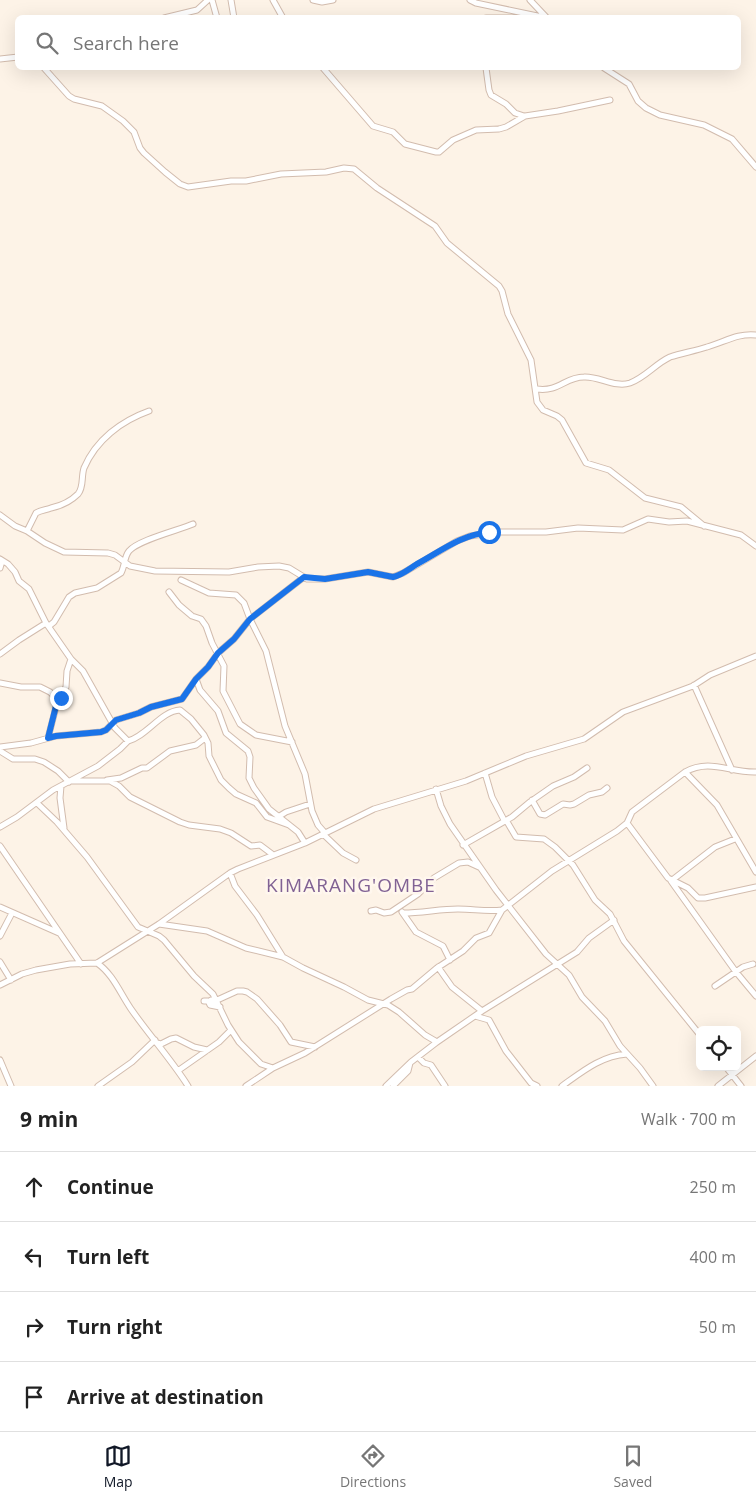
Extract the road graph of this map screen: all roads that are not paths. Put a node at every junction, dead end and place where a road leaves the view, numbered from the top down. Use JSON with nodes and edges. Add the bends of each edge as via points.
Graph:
{"nodes":[{"id":1,"x":210,"y":0,"type":"edge"},
{"id":2,"x":231,"y":0,"type":"edge"},
{"id":3,"x":273,"y":0,"type":"edge"},
{"id":4,"x":313,"y":0,"type":"edge"},
{"id":5,"x":333,"y":0,"type":"edge"},
{"id":6,"x":470,"y":0,"type":"edge"},
{"id":7,"x":530,"y":0,"type":"edge"},
{"id":8,"x":176,"y":15,"type":"edge"},
{"id":9,"x":216,"y":15,"type":"edge"},
{"id":10,"x":234,"y":15,"type":"edge"},
{"id":11,"x":281,"y":15,"type":"edge"},
{"id":12,"x":533,"y":15,"type":"edge"},
{"id":13,"x":541,"y":15,"type":"edge"},
{"id":14,"x":15,"y":57,"type":"edge"},
{"id":15,"x":0,"y":58,"type":"edge"},
{"id":16,"x":46,"y":70,"type":"edge"},
{"id":17,"x":325,"y":70,"type":"edge"},
{"id":18,"x":486,"y":70,"type":"edge"},
{"id":19,"x":607,"y":70,"type":"edge"},
{"id":20,"x":610,"y":100,"type":"dead end"},
{"id":21,"x":525,"y":116,"type":"junction"},
{"id":22,"x":756,"y":168,"type":"edge"},
{"id":23,"x":756,"y":335,"type":"edge"},
{"id":24,"x":536,"y":389,"type":"junction"},
{"id":25,"x":149,"y":411,"type":"dead end"},
{"id":26,"x":0,"y":515,"type":"edge"},
{"id":27,"x":194,"y":524,"type":"dead end"},
{"id":28,"x":704,"y":526,"type":"junction"},
{"id":29,"x":27,"y":531,"type":"junction"},
{"id":30,"x":756,"y":546,"type":"edge"},
{"id":31,"x":1,"y":560,"type":"edge"},
{"id":32,"x":124,"y":563,"type":"junction"},
{"id":33,"x":0,"y":568,"type":"edge"},
{"id":34,"x":304,"y":577,"type":"junction"},
{"id":35,"x":181,"y":580,"type":"dead end"},
{"id":36,"x":169,"y":592,"type":"dead end"},
{"id":37,"x":250,"y":619,"type":"junction"},
{"id":38,"x":47,"y":624,"type":"junction"},
{"id":39,"x":218,"y":653,"type":"junction"},
{"id":40,"x":0,"y":654,"type":"edge"},
{"id":41,"x":756,"y":656,"type":"edge"},
{"id":42,"x":71,"y":659,"type":"junction"},
{"id":43,"x":196,"y":679,"type":"junction"},
{"id":44,"x":0,"y":683,"type":"edge"},
{"id":45,"x":694,"y":685,"type":"junction"},
{"id":46,"x":59,"y":701,"type":"junction"},
{"id":47,"x":112,"y":724,"type":"junction"},
{"id":48,"x":48,"y":738,"type":"junction"},
{"id":49,"x":205,"y":738,"type":"junction"},
{"id":50,"x":128,"y":741,"type":"junction"},
{"id":51,"x":292,"y":742,"type":"junction"},
{"id":52,"x":0,"y":747,"type":"edge"},
{"id":53,"x":0,"y":752,"type":"edge"},
{"id":54,"x":587,"y":768,"type":"dead end"},
{"id":55,"x":732,"y":770,"type":"junction"},
{"id":56,"x":685,"y":772,"type":"junction"},
{"id":57,"x":756,"y":772,"type":"edge"},
{"id":58,"x":484,"y":774,"type":"junction"},
{"id":59,"x":106,"y":780,"type":"junction"},
{"id":60,"x":70,"y":781,"type":"junction"},
{"id":61,"x":61,"y":786,"type":"junction"},
{"id":62,"x":607,"y":788,"type":"dead end"},
{"id":63,"x":436,"y":789,"type":"junction"},
{"id":64,"x":532,"y":800,"type":"junction"},
{"id":65,"x":36,"y":803,"type":"junction"},
{"id":66,"x":310,"y":804,"type":"junction"},
{"id":67,"x":278,"y":817,"type":"junction"},
{"id":68,"x":505,"y":820,"type":"junction"},
{"id":69,"x":627,"y":822,"type":"junction"},
{"id":70,"x":289,"y":825,"type":"junction"},
{"id":71,"x":0,"y":827,"type":"edge"},
{"id":72,"x":65,"y":830,"type":"junction"},
{"id":73,"x":324,"y":834,"type":"junction"},
{"id":74,"x":735,"y":839,"type":"junction"},
{"id":75,"x":305,"y":843,"type":"junction"},
{"id":76,"x":463,"y":844,"type":"junction"},
{"id":77,"x":0,"y":846,"type":"edge"},
{"id":78,"x":273,"y":855,"type":"junction"},
{"id":79,"x":356,"y":860,"type":"dead end"},
{"id":80,"x":568,"y":861,"type":"junction"},
{"id":81,"x":481,"y":868,"type":"junction"},
{"id":82,"x":756,"y":872,"type":"edge"},
{"id":83,"x":230,"y":873,"type":"junction"},
{"id":84,"x":671,"y":881,"type":"junction"},
{"id":85,"x":756,"y":887,"type":"edge"},
{"id":86,"x":508,"y":906,"type":"junction"},
{"id":87,"x":0,"y":907,"type":"edge"},
{"id":88,"x":398,"y":908,"type":"junction"},
{"id":89,"x":502,"y":910,"type":"junction"},
{"id":90,"x":371,"y":912,"type":"dead end"},
{"id":91,"x":12,"y":913,"type":"junction"},
{"id":92,"x":403,"y":913,"type":"junction"},
{"id":93,"x":614,"y":920,"type":"junction"},
{"id":94,"x":159,"y":924,"type":"junction"},
{"id":95,"x":148,"y":931,"type":"junction"},
{"id":96,"x":59,"y":933,"type":"junction"},
{"id":97,"x":0,"y":936,"type":"edge"},
{"id":98,"x":283,"y":957,"type":"junction"},
{"id":99,"x":450,"y":960,"type":"junction"},
{"id":100,"x":0,"y":962,"type":"edge"},
{"id":101,"x":97,"y":963,"type":"junction"},
{"id":102,"x":81,"y":964,"type":"junction"},
{"id":103,"x":753,"y":964,"type":"dead end"},
{"id":104,"x":557,"y":965,"type":"junction"},
{"id":105,"x":438,"y":967,"type":"junction"},
{"id":106,"x":736,"y":972,"type":"junction"},
{"id":107,"x":11,"y":980,"type":"junction"},
{"id":108,"x":0,"y":985,"type":"edge"},
{"id":109,"x":715,"y":986,"type":"dead end"},
{"id":110,"x":756,"y":996,"type":"edge"},
{"id":111,"x":211,"y":1000,"type":"junction"},
{"id":112,"x":383,"y":1004,"type":"junction"},
{"id":113,"x":220,"y":1007,"type":"junction"},
{"id":114,"x":482,"y":1011,"type":"junction"},
{"id":115,"x":475,"y":1016,"type":"junction"},
{"id":116,"x":231,"y":1030,"type":"junction"},
{"id":117,"x":696,"y":1030,"type":"edge"},
{"id":118,"x":156,"y":1042,"type":"junction"},
{"id":119,"x":437,"y":1042,"type":"junction"},
{"id":120,"x":315,"y":1047,"type":"junction"},
{"id":121,"x":207,"y":1050,"type":"junction"},
{"id":122,"x":627,"y":1054,"type":"junction"},
{"id":123,"x":756,"y":1056,"type":"edge"},
{"id":124,"x":418,"y":1057,"type":"junction"},
{"id":125,"x":0,"y":1060,"type":"edge"},
{"id":126,"x":411,"y":1062,"type":"junction"},
{"id":127,"x":272,"y":1068,"type":"junction"},
{"id":128,"x":179,"y":1070,"type":"junction"},
{"id":129,"x":730,"y":1071,"type":"edge"},
{"id":130,"x":733,"y":1075,"type":"junction"},
{"id":131,"x":11,"y":1086,"type":"edge"},
{"id":132,"x":98,"y":1086,"type":"edge"},
{"id":133,"x":188,"y":1086,"type":"edge"},
{"id":134,"x":246,"y":1086,"type":"edge"},
{"id":135,"x":386,"y":1086,"type":"edge"},
{"id":136,"x":393,"y":1086,"type":"edge"},
{"id":137,"x":445,"y":1086,"type":"edge"},
{"id":138,"x":537,"y":1086,"type":"edge"},
{"id":139,"x":562,"y":1086,"type":"edge"},
{"id":140,"x":653,"y":1086,"type":"edge"},
{"id":141,"x":718,"y":1086,"type":"edge"},
{"id":142,"x":741,"y":1086,"type":"edge"}],
"edges":[{"from":1,"to":8,"type":"street","via":[[197,10]]},
{"from":1,"to":9,"type":"street"},
{"from":2,"to":10,"type":"street"},
{"from":3,"to":11,"type":"street"},
{"from":4,"to":5,"type":"street"},
{"from":6,"to":12,"type":"street"},
{"from":7,"to":13,"type":"street"},
{"from":14,"to":15,"type":"street"},
{"from":16,"to":24,"type":"street","via":[[69,96],[102,106],[130,126],[144,153],[184,186],[246,181],[287,173],[354,169],[435,226],[447,243],[499,286],[508,314],[531,360]]},
{"from":17,"to":21,"type":"street","via":[[373,126],[393,132],[406,144],[432,151],[439,152],[453,140],[476,130],[506,127]]},
{"from":18,"to":21,"type":"street","via":[[491,95],[515,113]]},
{"from":19,"to":22,"type":"street","via":[[629,84],[646,108],[720,133],[732,140]]},
{"from":20,"to":21,"type":"street"},
{"from":23,"to":24,"type":"street","via":[[732,336],[715,345],[664,360],[628,384],[586,377],[574,378],[550,389]]},
{"from":24,"to":28,"type":"street","via":[[536,399],[543,410],[562,420],[586,463],[609,470],[645,498],[681,507]]},
{"from":25,"to":29,"type":"street","via":[[118,426],[85,466],[78,493],[61,505],[36,512]]},
{"from":26,"to":29,"type":"street"},
{"from":27,"to":32,"type":"street","via":[[137,545],[130,550]]},
{"from":28,"to":30,"type":"street","via":[[741,535]]},
{"from":28,"to":34,"type":"street","via":[[687,521],[648,519],[623,530],[578,528],[483,533],[451,544],[393,577],[368,572],[325,579]]},
{"from":29,"to":32,"type":"street","via":[[64,552],[108,553],[116,555]]},
{"from":31,"to":33,"type":"street"},
{"from":31,"to":38,"type":"street","via":[[29,589]]},
{"from":32,"to":34,"type":"street","via":[[160,572],[229,572],[279,566]]},
{"from":32,"to":38,"type":"street","via":[[121,573],[111,580],[70,597],[54,622]]},
{"from":34,"to":37,"type":"street"},
{"from":35,"to":37,"type":"street","via":[[209,593],[236,595],[244,603]]},
{"from":36,"to":39,"type":"street","via":[[182,608],[204,622]]},
{"from":37,"to":39,"type":"street"},
{"from":37,"to":51,"type":"street","via":[[266,651]]},
{"from":38,"to":40,"type":"street"},
{"from":38,"to":42,"type":"street"},
{"from":39,"to":43,"type":"street"},
{"from":39,"to":51,"type":"street","via":[[224,666],[223,691],[240,724],[256,735]]},
{"from":41,"to":45,"type":"street"},
{"from":42,"to":46,"type":"street","via":[[66,687]]},
{"from":42,"to":47,"type":"street","via":[[82,671]]},
{"from":43,"to":47,"type":"street","via":[[180,700],[151,707]]},
{"from":43,"to":67,"type":"street","via":[[200,690],[218,711],[226,733],[248,751],[250,781]]},
{"from":44,"to":46,"type":"street","via":[[40,687]]},
{"from":45,"to":55,"type":"street"},
{"from":45,"to":58,"type":"street","via":[[623,712],[584,739],[535,753]]},
{"from":46,"to":48,"type":"street"},
{"from":47,"to":48,"type":"street","via":[[101,732]]},
{"from":47,"to":50,"type":"street"},
{"from":48,"to":52,"type":"street"},
{"from":49,"to":50,"type":"street","via":[[191,719],[176,710],[142,735]]},
{"from":49,"to":59,"type":"street","via":[[196,745],[170,751],[147,768]]},
{"from":49,"to":70,"type":"street","via":[[209,756],[221,780],[236,794],[256,803],[267,817]]},
{"from":50,"to":60,"type":"street","via":[[98,766]]},
{"from":51,"to":66,"type":"street","via":[[304,774]]},
{"from":53,"to":60,"type":"street","via":[[13,759],[40,760]]},
{"from":54,"to":64,"type":"street"},
{"from":55,"to":56,"type":"street","via":[[706,765]]},
{"from":55,"to":57,"type":"street"},
{"from":56,"to":69,"type":"street","via":[[632,812]]},
{"from":56,"to":74,"type":"street","via":[[717,805]]},
{"from":58,"to":63,"type":"street"},
{"from":58,"to":68,"type":"street"},
{"from":59,"to":60,"type":"street"},
{"from":59,"to":78,"type":"street","via":[[115,783],[130,798],[180,822],[227,831],[250,846],[260,845]]},
{"from":60,"to":61,"type":"street"},
{"from":61,"to":65,"type":"street"},
{"from":61,"to":72,"type":"street"},
{"from":62,"to":64,"type":"street","via":[[545,815],[540,814]]},
{"from":63,"to":73,"type":"street","via":[[374,809]]},
{"from":63,"to":76,"type":"street","via":[[445,815]]},
{"from":64,"to":68,"type":"street"},
{"from":65,"to":71,"type":"street"},
{"from":65,"to":72,"type":"street"},
{"from":66,"to":67,"type":"street"},
{"from":66,"to":73,"type":"street"},
{"from":67,"to":70,"type":"street"},
{"from":68,"to":76,"type":"street"},
{"from":68,"to":80,"type":"street","via":[[516,837],[544,839]]},
{"from":69,"to":80,"type":"street"},
{"from":69,"to":84,"type":"street"},
{"from":70,"to":75,"type":"street"},
{"from":72,"to":95,"type":"street","via":[[138,927]]},
{"from":73,"to":75,"type":"street"},
{"from":73,"to":79,"type":"street","via":[[343,853]]},
{"from":74,"to":82,"type":"street"},
{"from":74,"to":84,"type":"street","via":[[715,847]]},
{"from":75,"to":78,"type":"street"},
{"from":76,"to":81,"type":"street"},
{"from":77,"to":96,"type":"street"},
{"from":78,"to":83,"type":"street"},
{"from":80,"to":86,"type":"street"},
{"from":80,"to":93,"type":"street","via":[[595,900]]},
{"from":81,"to":86,"type":"street"},
{"from":81,"to":88,"type":"street","via":[[471,863],[459,863],[434,878]]},
{"from":83,"to":94,"type":"street"},
{"from":83,"to":98,"type":"street","via":[[235,886]]},
{"from":84,"to":85,"type":"street","via":[[701,898]]},
{"from":84,"to":106,"type":"street"},
{"from":86,"to":89,"type":"street"},
{"from":86,"to":104,"type":"street"},
{"from":87,"to":91,"type":"street"},
{"from":88,"to":90,"type":"street","via":[[387,913]]},
{"from":88,"to":92,"type":"street"},
{"from":89,"to":92,"type":"street"},
{"from":89,"to":99,"type":"street","via":[[489,933],[476,938]]},
{"from":91,"to":96,"type":"street"},
{"from":91,"to":97,"type":"street"},
{"from":92,"to":99,"type":"street","via":[[416,932],[443,946]]},
{"from":93,"to":104,"type":"street"},
{"from":93,"to":117,"type":"street","via":[[623,939]]},
{"from":94,"to":95,"type":"street"},
{"from":94,"to":98,"type":"street","via":[[207,931],[246,948]]},
{"from":95,"to":101,"type":"street"},
{"from":95,"to":111,"type":"street","via":[[164,940]]},
{"from":96,"to":102,"type":"street"},
{"from":98,"to":112,"type":"street","via":[[368,1000]]},
{"from":99,"to":105,"type":"street"},
{"from":100,"to":107,"type":"street"},
{"from":101,"to":102,"type":"street"},
{"from":101,"to":118,"type":"street"},
{"from":102,"to":107,"type":"street","via":[[36,970]]},
{"from":103,"to":106,"type":"street"},
{"from":104,"to":114,"type":"street"},
{"from":104,"to":122,"type":"street","via":[[569,975],[582,997],[605,1021]]},
{"from":105,"to":112,"type":"street","via":[[412,989]]},
{"from":105,"to":114,"type":"street","via":[[452,987]]},
{"from":106,"to":109,"type":"street"},
{"from":106,"to":110,"type":"street"},
{"from":107,"to":108,"type":"street"},
{"from":111,"to":113,"type":"street"},
{"from":111,"to":113,"type":"street","via":[[212,1005]]},
{"from":111,"to":120,"type":"street","via":[[244,991],[257,999],[291,1042]]},
{"from":112,"to":119,"type":"street","via":[[399,1012]]},
{"from":112,"to":120,"type":"street"},
{"from":113,"to":116,"type":"street"},
{"from":114,"to":115,"type":"street"},
{"from":115,"to":119,"type":"street"},
{"from":115,"to":138,"type":"street","via":[[489,1020],[506,1051]]},
{"from":116,"to":121,"type":"street"},
{"from":116,"to":127,"type":"street","via":[[254,1058],[263,1066]]},
{"from":118,"to":121,"type":"street","via":[[160,1044],[176,1038]]},
{"from":118,"to":128,"type":"street"},
{"from":118,"to":132,"type":"street"},
{"from":119,"to":124,"type":"street"},
{"from":120,"to":127,"type":"street"},
{"from":121,"to":128,"type":"street"},
{"from":122,"to":139,"type":"street","via":[[602,1059]]},
{"from":122,"to":140,"type":"street"},
{"from":123,"to":130,"type":"street"},
{"from":124,"to":126,"type":"street"},
{"from":124,"to":137,"type":"street","via":[[430,1065]]},
{"from":125,"to":131,"type":"street"},
{"from":126,"to":135,"type":"street"},
{"from":126,"to":136,"type":"street","via":[[408,1071]]},
{"from":127,"to":134,"type":"street"},
{"from":128,"to":133,"type":"street"},
{"from":129,"to":130,"type":"street"},
{"from":130,"to":141,"type":"street"},
{"from":130,"to":142,"type":"street"}]}
